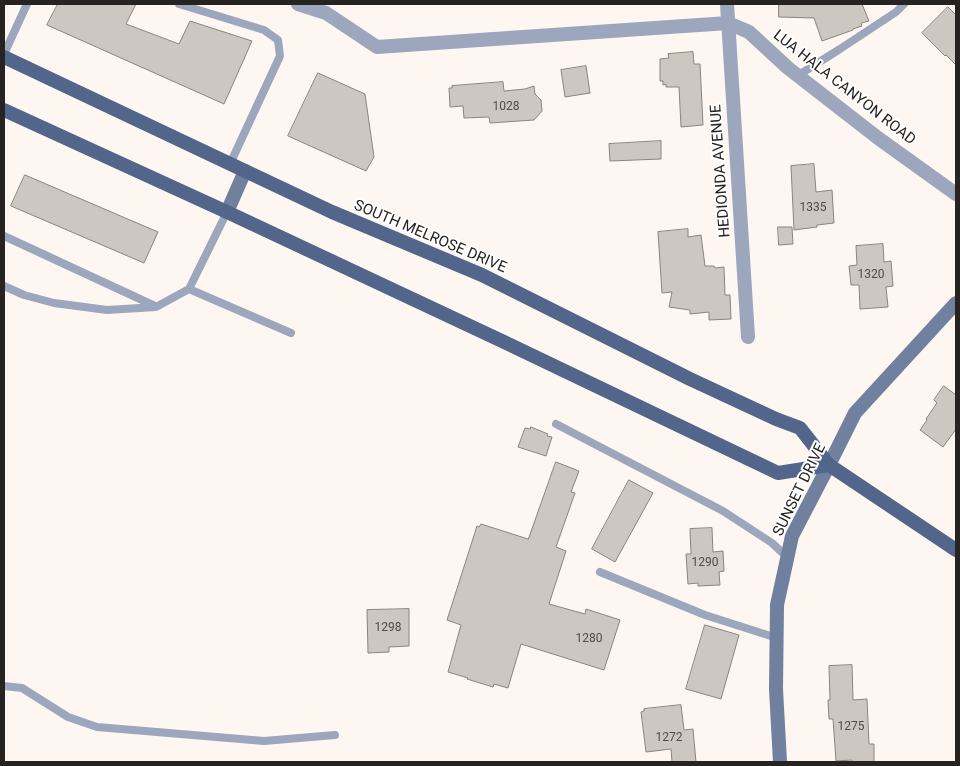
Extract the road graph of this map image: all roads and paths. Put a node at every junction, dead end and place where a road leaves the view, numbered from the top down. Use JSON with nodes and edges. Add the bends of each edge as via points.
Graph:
{"nodes":[{"id":1,"x":27,"y":4,"type":"edge"},
{"id":2,"x":180,"y":4,"type":"edge"},
{"id":3,"x":298,"y":4,"type":"edge"},
{"id":4,"x":726,"y":4,"type":"edge"},
{"id":5,"x":904,"y":4,"type":"edge"},
{"id":6,"x":728,"y":23,"type":"junction"},
{"id":7,"x":4,"y":55,"type":"edge"},
{"id":8,"x":797,"y":76,"type":"junction"},
{"id":9,"x":4,"y":110,"type":"edge"},
{"id":10,"x":230,"y":164,"type":"junction"},
{"id":11,"x":245,"y":171,"type":"junction"},
{"id":12,"x":956,"y":194,"type":"edge"},
{"id":13,"x":227,"y":212,"type":"junction"},
{"id":14,"x":4,"y":236,"type":"edge"},
{"id":15,"x":4,"y":286,"type":"edge"},
{"id":16,"x":189,"y":288,"type":"junction"},
{"id":17,"x":956,"y":302,"type":"edge"},
{"id":18,"x":156,"y":307,"type":"junction"},
{"id":19,"x":291,"y":333,"type":"dead end"},
{"id":20,"x":748,"y":337,"type":"dead end"},
{"id":21,"x":556,"y":424,"type":"dead end"},
{"id":22,"x":830,"y":465,"type":"junction"},
{"id":23,"x":956,"y":550,"type":"edge"},
{"id":24,"x":787,"y":557,"type":"junction"},
{"id":25,"x":600,"y":572,"type":"dead end"},
{"id":26,"x":777,"y":638,"type":"junction"},
{"id":27,"x":4,"y":686,"type":"edge"},
{"id":28,"x":335,"y":735,"type":"dead end"},
{"id":29,"x":780,"y":762,"type":"edge"}],
"edges":[{"from":1,"to":7,"type":"lane"},
{"from":2,"to":10,"type":"lane","via":[[264,30],[278,40],[280,56]]},
{"from":3,"to":6,"type":"street","name":"LUA HALA CANYON ROAD","via":[[326,13],[377,47]]},
{"from":4,"to":6,"type":"street","name":"HEDIONDA AVENUE"},
{"from":5,"to":8,"type":"lane"},
{"from":6,"to":8,"type":"street","name":"LUA HALA CANYON ROAD","via":[[749,32]]},
{"from":6,"to":20,"type":"street","name":"HEDIONDA AVENUE"},
{"from":7,"to":10,"type":"main road","name":"SOUTH MELROSE DRIVE"},
{"from":8,"to":12,"type":"street","name":"LUA HALA CANYON ROAD"},
{"from":9,"to":13,"type":"main road"},
{"from":10,"to":11,"type":"main road","name":"SOUTH MELROSE DRIVE"},
{"from":11,"to":13,"type":"main road"},
{"from":11,"to":22,"type":"main road","name":"SOUTH MELROSE DRIVE","via":[[332,212],[482,275],[690,379],[800,428]]},
{"from":13,"to":16,"type":"lane"},
{"from":13,"to":22,"type":"main road","via":[[778,473]]},
{"from":14,"to":18,"type":"lane"},
{"from":15,"to":18,"type":"lane","via":[[54,303],[107,310]]},
{"from":16,"to":18,"type":"lane"},
{"from":16,"to":19,"type":"lane"},
{"from":17,"to":22,"type":"main road","name":"SUNSET DRIVE","via":[[855,413]]},
{"from":21,"to":24,"type":"lane","via":[[723,511],[772,543]]},
{"from":22,"to":23,"type":"main road","name":"SOUTH MELROSE DRIVE"},
{"from":22,"to":24,"type":"main road","name":"SUNSET DRIVE","via":[[792,536]]},
{"from":24,"to":26,"type":"main road","name":"SUNSET DRIVE","via":[[777,605]]},
{"from":25,"to":26,"type":"lane","via":[[706,615]]},
{"from":26,"to":29,"type":"main road","name":"SUNSET DRIVE"},
{"from":27,"to":28,"type":"lane","via":[[22,688],[68,717],[97,727],[264,741]]}]}
